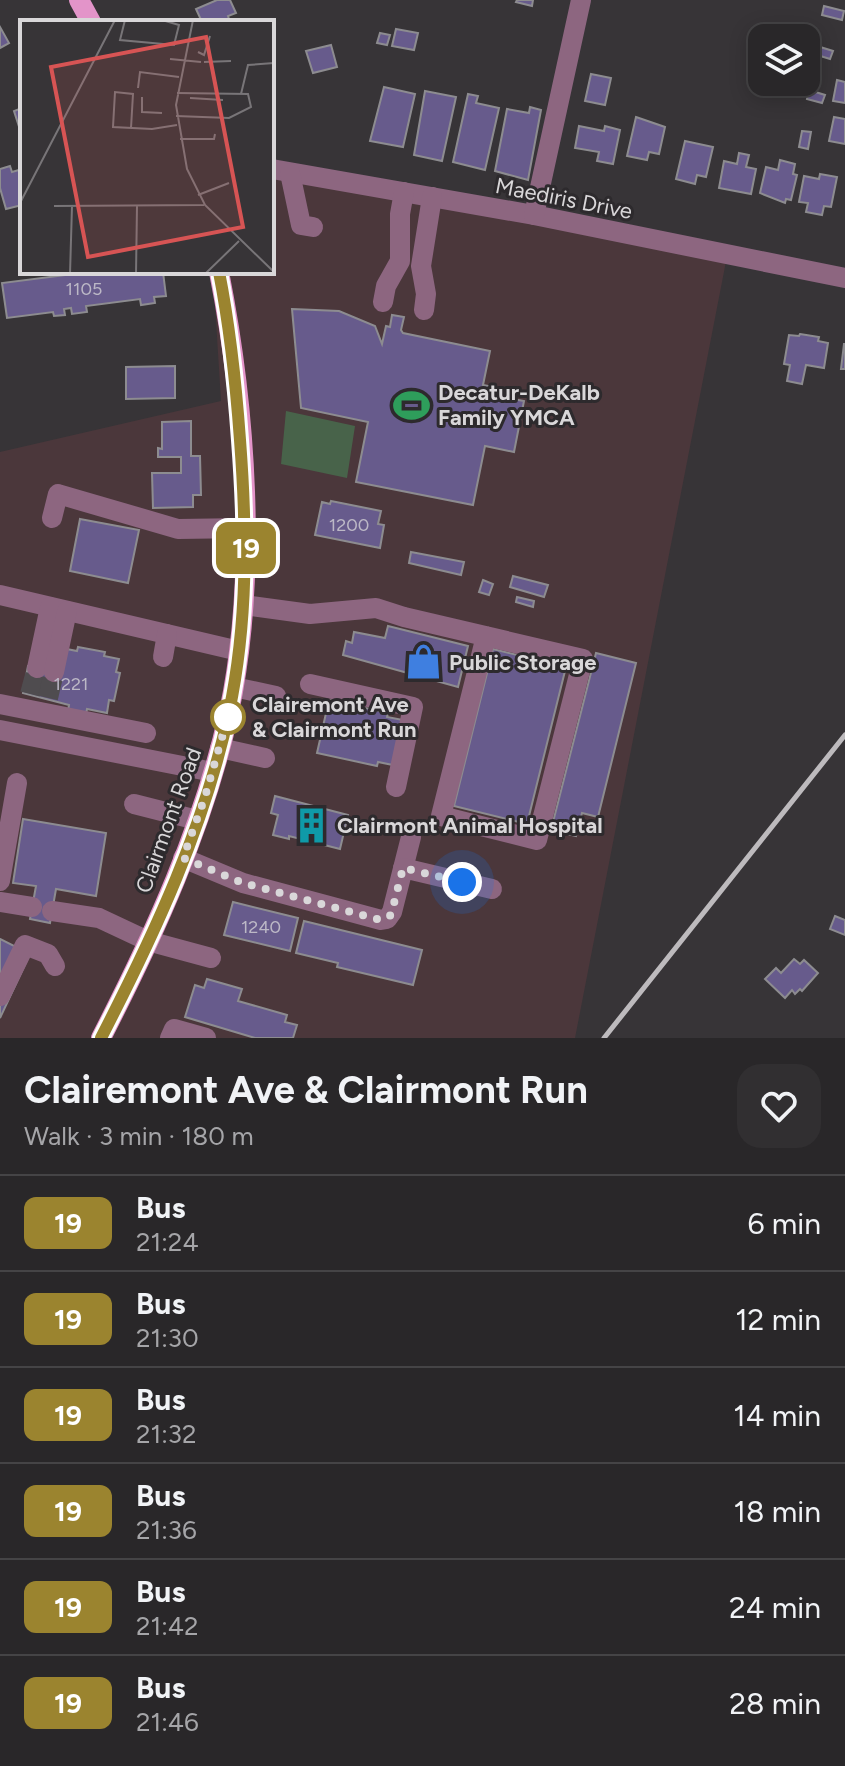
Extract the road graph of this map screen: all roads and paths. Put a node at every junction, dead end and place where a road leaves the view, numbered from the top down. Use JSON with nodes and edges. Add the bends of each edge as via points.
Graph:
{"nodes":[{"id":1,"x":79,"y":0,"type":"edge"},
{"id":2,"x":581,"y":0,"type":"edge"},
{"id":3,"x":90,"y":20,"type":"edge"},
{"id":4,"x":281,"y":171,"type":"edge"},
{"id":5,"x":404,"y":192,"type":"junction"},
{"id":6,"x":432,"y":197,"type":"junction"},
{"id":7,"x":534,"y":215,"type":"junction"},
{"id":8,"x":307,"y":226,"type":"dead end"},
{"id":9,"x":219,"y":274,"type":"edge"},
{"id":10,"x":845,"y":278,"type":"edge"},
{"id":11,"x":383,"y":302,"type":"dead end"},
{"id":12,"x":424,"y":310,"type":"dead end"},
{"id":13,"x":52,"y":518,"type":"dead end"},
{"id":14,"x":246,"y":528,"type":"junction"},
{"id":15,"x":0,"y":595,"type":"edge"},
{"id":16,"x":48,"y":603,"type":"junction"},
{"id":17,"x":244,"y":605,"type":"junction"},
{"id":18,"x":158,"y":627,"type":"junction"},
{"id":19,"x":486,"y":636,"type":"junction"},
{"id":20,"x":239,"y":651,"type":"junction"},
{"id":21,"x":163,"y":657,"type":"dead end"},
{"id":22,"x":45,"y":670,"type":"tunnel mouth"},
{"id":23,"x":310,"y":684,"type":"dead end"},
{"id":24,"x":234,"y":687,"type":"junction"},
{"id":25,"x":276,"y":696,"type":"dead end"},
{"id":26,"x":0,"y":704,"type":"edge"},
{"id":27,"x":0,"y":730,"type":"edge"},
{"id":28,"x":146,"y":733,"type":"dead end"},
{"id":29,"x":220,"y":748,"type":"junction"},
{"id":30,"x":265,"y":758,"type":"dead end"},
{"id":31,"x":213,"y":772,"type":"junction"},
{"id":32,"x":17,"y":783,"type":"dead end"},
{"id":33,"x":396,"y":787,"type":"dead end"},
{"id":34,"x":134,"y":804,"type":"dead end"},
{"id":35,"x":197,"y":820,"type":"junction"},
{"id":36,"x":411,"y":837,"type":"dead end"},
{"id":37,"x":183,"y":858,"type":"junction"},
{"id":38,"x":403,"y":868,"type":"junction"},
{"id":39,"x":0,"y":881,"type":"edge"},
{"id":40,"x":492,"y":889,"type":"dead end"},
{"id":41,"x":0,"y":902,"type":"edge"},
{"id":42,"x":148,"y":941,"type":"junction"},
{"id":43,"x":211,"y":958,"type":"dead end"},
{"id":44,"x":55,"y":966,"type":"dead end"},
{"id":45,"x":0,"y":996,"type":"edge"},
{"id":46,"x":101,"y":1038,"type":"edge"},
{"id":47,"x":170,"y":1038,"type":"edge"},
{"id":48,"x":206,"y":1038,"type":"edge"}],
"edges":[{"from":1,"to":3,"type":"main road"},
{"from":2,"to":7,"type":"street"},
{"from":4,"to":5,"type":"street","name":"Maediris Drive"},
{"from":4,"to":8,"type":"street"},
{"from":5,"to":6,"type":"street","name":"Maediris Drive"},
{"from":5,"to":11,"type":"street","via":[[400,261]]},
{"from":6,"to":7,"type":"street","name":"Maediris Drive"},
{"from":6,"to":12,"type":"street","via":[[421,266]]},
{"from":7,"to":10,"type":"street","name":"Maediris Drive"},
{"from":9,"to":14,"type":"main road","name":"Clairmont Road","via":[[233,359]]},
{"from":13,"to":14,"type":"street","via":[[58,494],[178,529]]},
{"from":14,"to":17,"type":"main road","name":"Clairmont Road"},
{"from":15,"to":16,"type":"street"},
{"from":16,"to":18,"type":"street"},
{"from":16,"to":22,"type":"street"},
{"from":17,"to":19,"type":"street","via":[[310,614],[376,608]]},
{"from":17,"to":20,"type":"main road","name":"Clairmont Road"},
{"from":18,"to":20,"type":"street"},
{"from":18,"to":21,"type":"street"},
{"from":19,"to":19,"type":"street","via":[[583,659],[537,840],[441,816]]},
{"from":20,"to":24,"type":"main road","name":"Clairmont Road"},
{"from":23,"to":33,"type":"street","via":[[413,707]]},
{"from":24,"to":25,"type":"street"},
{"from":24,"to":29,"type":"main road","name":"Clairmont Road"},
{"from":26,"to":28,"type":"street","via":[[34,703]]},
{"from":27,"to":31,"type":"street"},
{"from":29,"to":30,"type":"street"},
{"from":29,"to":31,"type":"main road","name":"Clairmont Road"},
{"from":31,"to":35,"type":"main road","name":"Clairmont Road"},
{"from":32,"to":39,"type":"street"},
{"from":34,"to":35,"type":"street"},
{"from":35,"to":37,"type":"main road","name":"Clairmont Road"},
{"from":36,"to":38,"type":"street"},
{"from":37,"to":38,"type":"street","via":[[243,883],[381,920],[391,915]]},
{"from":37,"to":42,"type":"main road","name":"Clairmont Road"},
{"from":38,"to":40,"type":"street"},
{"from":41,"to":42,"type":"street","via":[[99,918]]},
{"from":42,"to":43,"type":"street"},
{"from":42,"to":46,"type":"main road","name":"Clairmont Road"},
{"from":44,"to":45,"type":"street","via":[[48,954],[25,945]]},
{"from":47,"to":48,"type":"street","via":[[174,1029]]}]}
